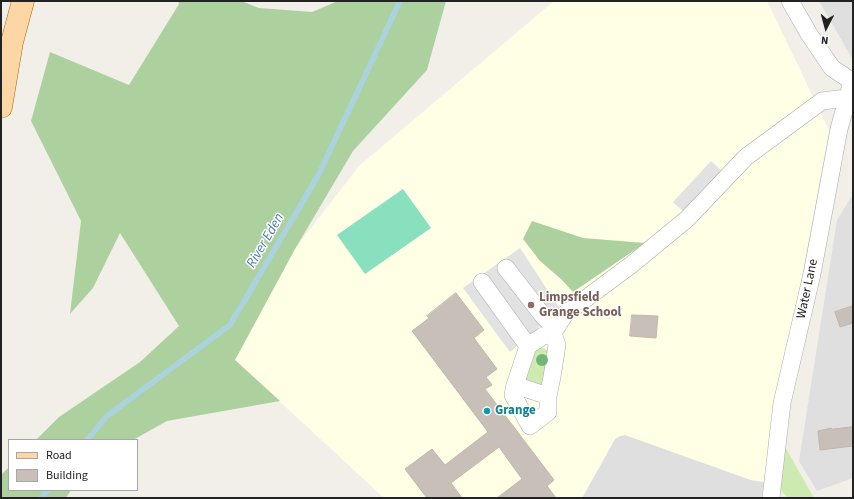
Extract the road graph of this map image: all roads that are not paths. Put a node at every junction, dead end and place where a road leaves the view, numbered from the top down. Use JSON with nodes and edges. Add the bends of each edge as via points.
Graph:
{"nodes":[{"id":1,"x":23,"y":1,"type":"edge"},
{"id":2,"x":790,"y":1,"type":"edge"},
{"id":3,"x":851,"y":87,"type":"edge"},
{"id":4,"x":1,"y":107,"type":"edge"},
{"id":5,"x":506,"y":268,"type":"dead end"},
{"id":6,"x":482,"y":282,"type":"dead end"},
{"id":7,"x":554,"y":330,"type":"junction"},
{"id":8,"x":528,"y":346,"type":"junction"},
{"id":9,"x":515,"y":385,"type":"junction"},
{"id":10,"x":548,"y":396,"type":"junction"},
{"id":11,"x":771,"y":498,"type":"edge"}],
"edges":[{"from":1,"to":4,"type":"main road","via":[[12,42]]},
{"from":2,"to":3,"type":"street","via":[[808,34],[832,68]]},
{"from":3,"to":7,"type":"street","via":[[822,101],[746,157],[687,218],[631,265],[565,314]]},
{"from":3,"to":11,"type":"street","name":"Water Lane","via":[[782,403]]},
{"from":5,"to":7,"type":"street"},
{"from":6,"to":8,"type":"street"},
{"from":7,"to":8,"type":"street"},
{"from":7,"to":10,"type":"street","via":[[557,345]]},
{"from":8,"to":9,"type":"street"},
{"from":9,"to":10,"type":"street"},
{"from":9,"to":10,"type":"street","via":[[513,395],[530,426],[548,412]]}]}
